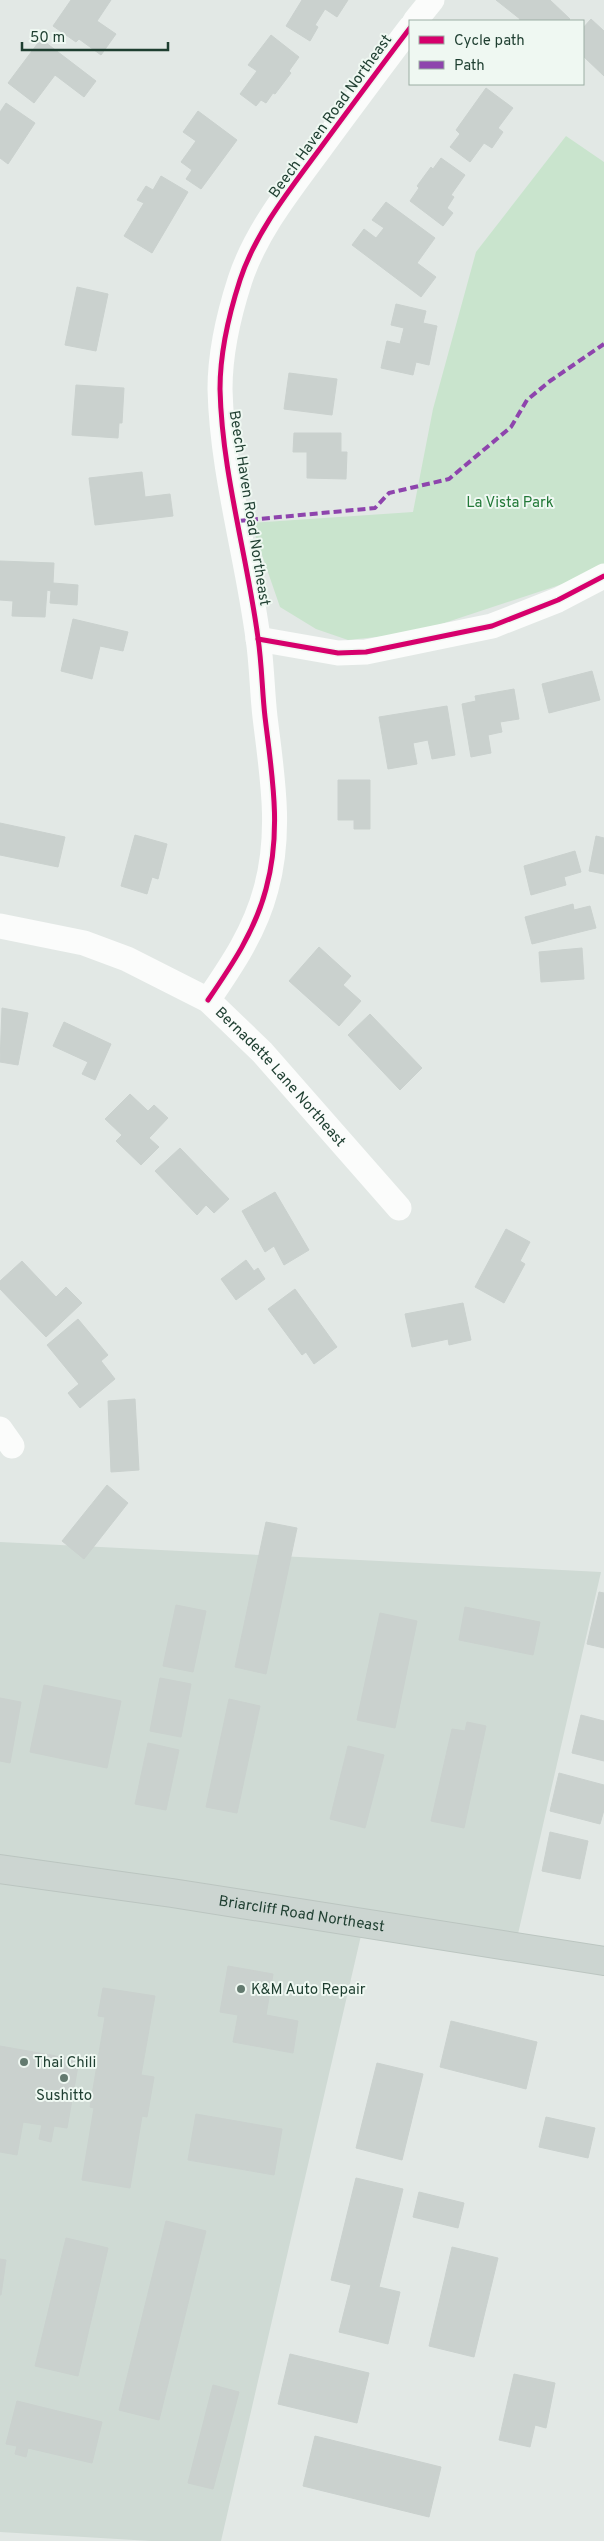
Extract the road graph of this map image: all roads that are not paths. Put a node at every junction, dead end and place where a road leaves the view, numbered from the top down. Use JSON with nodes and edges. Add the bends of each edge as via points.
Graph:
{"nodes":[{"id":1,"x":432,"y":0,"type":"edge"},
{"id":2,"x":417,"y":20,"type":"edge"},
{"id":3,"x":409,"y":29,"type":"edge"},
{"id":4,"x":604,"y":576,"type":"edge"},
{"id":5,"x":258,"y":639,"type":"junction"},
{"id":6,"x":0,"y":926,"type":"edge"},
{"id":7,"x":208,"y":1000,"type":"junction"},
{"id":8,"x":399,"y":1208,"type":"dead end"},
{"id":9,"x":0,"y":1869,"type":"edge"},
{"id":10,"x":604,"y":1961,"type":"edge"}],
"edges":[{"from":1,"to":2,"type":"street"},
{"from":3,"to":5,"type":"street","name":"Beech Haven Road Northeast","via":[[273,214],[249,258],[234,305],[221,365],[220,390],[227,456]]},
{"from":4,"to":5,"type":"street","via":[[558,600],[492,626],[366,652],[338,653]]},
{"from":5,"to":7,"type":"street","name":"Beech Haven Road Northeast","via":[[276,820],[273,856],[256,922],[240,954]]},
{"from":6,"to":7,"type":"street","name":"Bernadette Lane Northeast","via":[[84,943],[120,956]]},
{"from":7,"to":8,"type":"street","name":"Bernadette Lane Northeast","via":[[262,1052]]},
{"from":9,"to":10,"type":"main road","name":"Briarcliff Road Northeast"}]}
